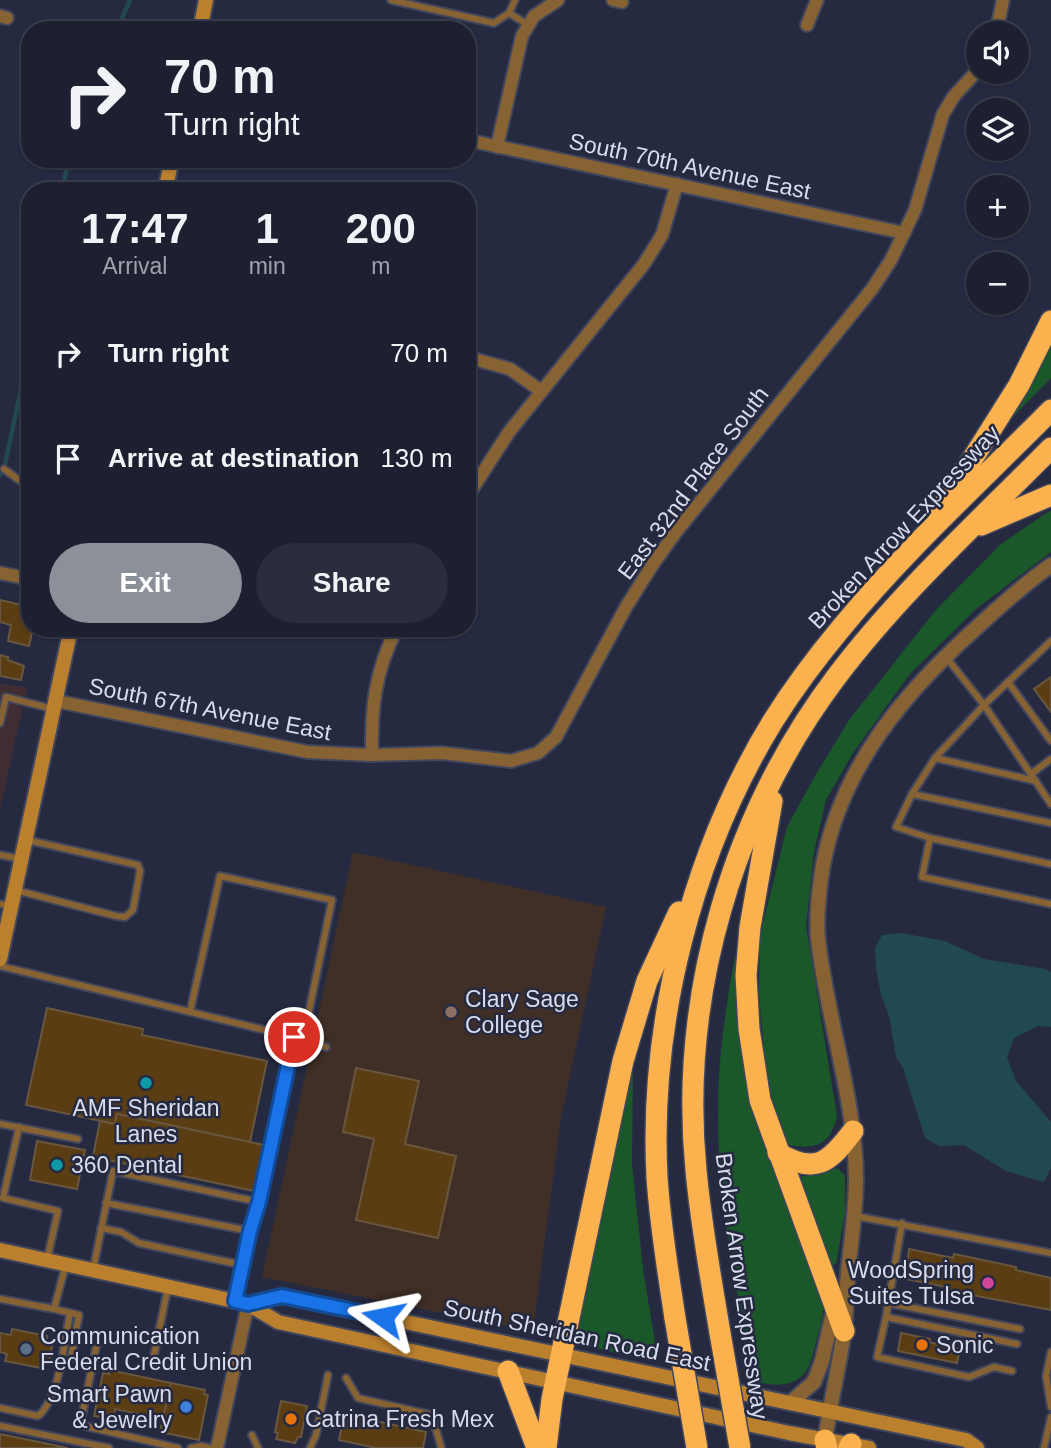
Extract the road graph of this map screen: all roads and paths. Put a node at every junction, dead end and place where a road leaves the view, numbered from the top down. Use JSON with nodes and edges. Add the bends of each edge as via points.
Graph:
{"nodes":[{"id":1,"x":206,"y":0,"type":"edge"},
{"id":2,"x":391,"y":0,"type":"edge"},
{"id":3,"x":515,"y":0,"type":"edge"},
{"id":4,"x":558,"y":0,"type":"edge"},
{"id":5,"x":817,"y":0,"type":"edge"},
{"id":6,"x":1003,"y":0,"type":"edge"},
{"id":7,"x":509,"y":13,"type":"junction"},
{"id":8,"x":202,"y":21,"type":"edge"},
{"id":9,"x":999,"y":21,"type":"edge"},
{"id":10,"x":807,"y":24,"type":"dead end"},
{"id":11,"x":528,"y":25,"type":"junction"},
{"id":12,"x":966,"y":83,"type":"edge"},
{"id":13,"x":476,"y":143,"type":"edge"},
{"id":14,"x":497,"y":147,"type":"junction"},
{"id":15,"x":677,"y":184,"type":"junction"},
{"id":16,"x":904,"y":233,"type":"junction"},
{"id":17,"x":1051,"y":321,"type":"edge"},
{"id":18,"x":476,"y":360,"type":"edge"},
{"id":19,"x":541,"y":391,"type":"junction"},
{"id":20,"x":1051,"y":410,"type":"edge"},
{"id":21,"x":1051,"y":449,"type":"edge"},
{"id":22,"x":4,"y":468,"type":"dead end"},
{"id":23,"x":21,"y":481,"type":"edge"},
{"id":24,"x":476,"y":483,"type":"edge"},
{"id":25,"x":1051,"y":495,"type":"edge"},
{"id":26,"x":973,"y":528,"type":"junction"},
{"id":27,"x":920,"y":543,"type":"junction"},
{"id":28,"x":1051,"y":565,"type":"edge"},
{"id":29,"x":0,"y":573,"type":"edge"},
{"id":30,"x":21,"y":578,"type":"edge"},
{"id":31,"x":69,"y":637,"type":"edge"},
{"id":32,"x":393,"y":637,"type":"edge"},
{"id":33,"x":1051,"y":640,"type":"edge"},
{"id":34,"x":945,"y":656,"type":"junction"},
{"id":35,"x":1008,"y":682,"type":"junction"},
{"id":36,"x":3,"y":695,"type":"edge"},
{"id":37,"x":55,"y":705,"type":"junction"},
{"id":38,"x":984,"y":705,"type":"junction"},
{"id":39,"x":0,"y":723,"type":"edge"},
{"id":40,"x":1051,"y":741,"type":"edge"},
{"id":41,"x":372,"y":755,"type":"junction"},
{"id":42,"x":936,"y":758,"type":"junction"},
{"id":43,"x":524,"y":759,"type":"joint"},
{"id":44,"x":1051,"y":759,"type":"edge"},
{"id":45,"x":777,"y":771,"type":"junction"},
{"id":46,"x":1031,"y":774,"type":"junction"},
{"id":47,"x":1036,"y":781,"type":"junction"},
{"id":48,"x":912,"y":794,"type":"junction"},
{"id":49,"x":1051,"y":804,"type":"edge"},
{"id":50,"x":725,"y":814,"type":"junction"},
{"id":51,"x":1051,"y":823,"type":"edge"},
{"id":52,"x":930,"y":838,"type":"junction"},
{"id":53,"x":27,"y":840,"type":"junction"},
{"id":54,"x":0,"y":855,"type":"edge"},
{"id":55,"x":23,"y":860,"type":"junction"},
{"id":56,"x":1051,"y":864,"type":"edge"},
{"id":57,"x":15,"y":890,"type":"junction"},
{"id":58,"x":1051,"y":904,"type":"edge"},
{"id":59,"x":6,"y":905,"type":"edge"},
{"id":60,"x":0,"y":959,"type":"edge"},
{"id":61,"x":0,"y":966,"type":"edge"},
{"id":62,"x":190,"y":1012,"type":"junction"},
{"id":63,"x":294,"y":1037,"type":"junction"},
{"id":64,"x":303,"y":1040,"type":"junction"},
{"id":65,"x":326,"y":1047,"type":"dead end"},
{"id":66,"x":0,"y":1124,"type":"edge"},
{"id":67,"x":19,"y":1127,"type":"junction"},
{"id":68,"x":853,"y":1131,"type":"junction"},
{"id":69,"x":78,"y":1139,"type":"dead end"},
{"id":70,"x":778,"y":1153,"type":"junction"},
{"id":71,"x":259,"y":1202,"type":"junction"},
{"id":72,"x":106,"y":1203,"type":"junction"},
{"id":73,"x":855,"y":1216,"type":"junction"},
{"id":74,"x":902,"y":1223,"type":"junction"},
{"id":75,"x":102,"y":1228,"type":"junction"},
{"id":76,"x":250,"y":1231,"type":"junction"},
{"id":77,"x":0,"y":1250,"type":"edge"},
{"id":78,"x":1051,"y":1253,"type":"edge"},
{"id":79,"x":47,"y":1260,"type":"junction"},
{"id":80,"x":66,"y":1264,"type":"junction"},
{"id":81,"x":242,"y":1265,"type":"junction"},
{"id":82,"x":93,"y":1270,"type":"junction"},
{"id":83,"x":847,"y":1281,"type":"junction"},
{"id":84,"x":168,"y":1287,"type":"junction"},
{"id":85,"x":0,"y":1299,"type":"edge"},
{"id":86,"x":242,"y":1303,"type":"junction"},
{"id":87,"x":888,"y":1303,"type":"junction"},
{"id":88,"x":834,"y":1307,"type":"junction"},
{"id":89,"x":54,"y":1309,"type":"junction"},
{"id":90,"x":70,"y":1313,"type":"junction"},
{"id":91,"x":886,"y":1317,"type":"junction"},
{"id":92,"x":1020,"y":1329,"type":"dead end"},
{"id":93,"x":844,"y":1331,"type":"junction"},
{"id":94,"x":97,"y":1343,"type":"dead end"},
{"id":95,"x":1017,"y":1344,"type":"dead end"},
{"id":96,"x":1051,"y":1352,"type":"edge"},
{"id":97,"x":154,"y":1355,"type":"dead end"},
{"id":98,"x":561,"y":1355,"type":"junction"},
{"id":99,"x":58,"y":1370,"type":"junction"},
{"id":100,"x":508,"y":1371,"type":"junction"},
{"id":101,"x":1012,"y":1371,"type":"dead end"},
{"id":102,"x":328,"y":1375,"type":"dead end"},
{"id":103,"x":346,"y":1378,"type":"dead end"},
{"id":104,"x":556,"y":1382,"type":"junction"},
{"id":105,"x":790,"y":1404,"type":"junction"},
{"id":106,"x":1051,"y":1407,"type":"edge"},
{"id":107,"x":0,"y":1408,"type":"edge"},
{"id":108,"x":829,"y":1412,"type":"junction"},
{"id":109,"x":1051,"y":1417,"type":"edge"},
{"id":110,"x":0,"y":1426,"type":"edge"},
{"id":111,"x":252,"y":1435,"type":"dead end"},
{"id":112,"x":826,"y":1444,"type":"edge"},
{"id":113,"x":441,"y":1447,"type":"edge"},
{"id":114,"x":856,"y":1447,"type":"edge"},
{"id":115,"x":109,"y":1448,"type":"edge"},
{"id":116,"x":178,"y":1448,"type":"edge"},
{"id":117,"x":191,"y":1448,"type":"edge"},
{"id":118,"x":210,"y":1448,"type":"edge"},
{"id":119,"x":217,"y":1448,"type":"edge"},
{"id":120,"x":258,"y":1448,"type":"edge"},
{"id":121,"x":310,"y":1448,"type":"edge"},
{"id":122,"x":537,"y":1448,"type":"edge"},
{"id":123,"x":546,"y":1448,"type":"edge"},
{"id":124,"x":697,"y":1448,"type":"edge"},
{"id":125,"x":740,"y":1448,"type":"edge"},
{"id":126,"x":977,"y":1448,"type":"edge"},
{"id":127,"x":1044,"y":1448,"type":"edge"}],
"edges":[{"from":1,"to":8,"type":"main road"},
{"from":2,"to":7,"type":"lane","via":[[494,23]]},
{"from":3,"to":7,"type":"lane"},
{"from":4,"to":11,"type":"street"},
{"from":5,"to":10,"type":"street"},
{"from":6,"to":9,"type":"street"},
{"from":7,"to":11,"type":"lane"},
{"from":11,"to":14,"type":"street"},
{"from":12,"to":16,"type":"street","name":"East 32nd Place South","via":[[943,114],[924,184]]},
{"from":13,"to":14,"type":"street","name":"South 70th Avenue East"},
{"from":14,"to":15,"type":"street","name":"South 70th Avenue East"},
{"from":15,"to":16,"type":"street","name":"South 70th Avenue East"},
{"from":15,"to":19,"type":"street","via":[[662,235],[644,264]]},
{"from":16,"to":43,"type":"street","name":"East 32nd Place South","via":[[872,289],[653,564],[556,737]]},
{"from":17,"to":27,"type":"highway","via":[[1019,385]]},
{"from":18,"to":19,"type":"street","via":[[510,369]]},
{"from":19,"to":24,"type":"street"},
{"from":20,"to":27,"type":"highway","name":"Broken Arrow Expressway"},
{"from":21,"to":26,"type":"highway","name":"Broken Arrow Expressway"},
{"from":22,"to":23,"type":"lane"},
{"from":25,"to":26,"type":"highway"},
{"from":26,"to":45,"type":"highway","name":"Broken Arrow Expressway","via":[[838,674]]},
{"from":27,"to":50,"type":"highway","name":"Broken Arrow Expressway","via":[[842,626],[808,671],[773,721]]},
{"from":28,"to":34,"type":"street","name":"Broken Arrow Expressway"},
{"from":29,"to":30,"type":"street"},
{"from":31,"to":37,"type":"main road"},
{"from":32,"to":41,"type":"street","via":[[377,676]]},
{"from":33,"to":35,"type":"lane"},
{"from":34,"to":38,"type":"lane"},
{"from":34,"to":68,"type":"street","name":"Broken Arrow Expressway","via":[[888,719],[863,757],[827,846],[818,936]]},
{"from":35,"to":38,"type":"lane"},
{"from":35,"to":40,"type":"lane"},
{"from":36,"to":37,"type":"lane"},
{"from":36,"to":39,"type":"lane"},
{"from":37,"to":41,"type":"street","name":"South 67th Avenue East","via":[[286,749]]},
{"from":37,"to":53,"type":"main road"},
{"from":38,"to":42,"type":"lane"},
{"from":38,"to":46,"type":"lane"},
{"from":41,"to":43,"type":"street","name":"South 67th Avenue East","via":[[442,753]]},
{"from":42,"to":47,"type":"lane"},
{"from":42,"to":48,"type":"lane"},
{"from":44,"to":46,"type":"lane"},
{"from":45,"to":70,"type":"highway","via":[[746,975],[760,1100]]},
{"from":45,"to":125,"type":"highway","name":"Broken Arrow Expressway","bridge":true,"via":[[719,918],[704,985],[694,1079],[695,1169],[702,1226]]},
{"from":46,"to":47,"type":"lane"},
{"from":47,"to":49,"type":"lane"},
{"from":48,"to":51,"type":"lane"},
{"from":48,"to":52,"type":"lane","via":[[896,827]]},
{"from":50,"to":98,"type":"highway","via":[[647,981],[622,1061]]},
{"from":50,"to":124,"type":"highway","name":"Broken Arrow Expressway","bridge":true,"via":[[682,940],[660,1082],[657,1177]]},
{"from":52,"to":56,"type":"lane"},
{"from":52,"to":58,"type":"lane","via":[[922,877]]},
{"from":53,"to":55,"type":"main road"},
{"from":53,"to":57,"type":"lane","via":[[138,865],[133,911],[116,916]]},
{"from":54,"to":55,"type":"lane"},
{"from":55,"to":57,"type":"main road"},
{"from":57,"to":59,"type":"main road"},
{"from":59,"to":60,"type":"main road"},
{"from":61,"to":62,"type":"lane"},
{"from":62,"to":63,"type":"lane"},
{"from":62,"to":64,"type":"lane","via":[[220,876],[332,900]]},
{"from":63,"to":64,"type":"lane"},
{"from":63,"to":71,"type":"lane"},
{"from":64,"to":65,"type":"lane"},
{"from":66,"to":67,"type":"lane"},
{"from":67,"to":69,"type":"lane"},
{"from":67,"to":79,"type":"lane","via":[[4,1198],[58,1211]]},
{"from":68,"to":70,"type":"highway","via":[[822,1163],[800,1164]]},
{"from":68,"to":73,"type":"street","name":"Broken Arrow Expressway"},
{"from":70,"to":88,"type":"highway"},
{"from":71,"to":72,"type":"lane","via":[[113,1171]]},
{"from":71,"to":76,"type":"lane"},
{"from":72,"to":75,"type":"lane"},
{"from":72,"to":76,"type":"lane"},
{"from":73,"to":74,"type":"lane"},
{"from":73,"to":83,"type":"street","name":"Broken Arrow Expressway"},
{"from":74,"to":78,"type":"lane"},
{"from":74,"to":87,"type":"lane"},
{"from":75,"to":81,"type":"lane","via":[[139,1243]]},
{"from":75,"to":82,"type":"lane"},
{"from":76,"to":81,"type":"lane"},
{"from":77,"to":79,"type":"main road","name":"South Sheridan Road East"},
{"from":79,"to":80,"type":"main road","name":"South Sheridan Road East"},
{"from":80,"to":82,"type":"main road","name":"South Sheridan Road East"},
{"from":80,"to":89,"type":"lane"},
{"from":81,"to":86,"type":"lane"},
{"from":82,"to":84,"type":"main road","name":"South Sheridan Road East"},
{"from":83,"to":88,"type":"street","name":"Broken Arrow Expressway"},
{"from":83,"to":93,"type":"street","name":"Broken Arrow Expressway"},
{"from":84,"to":86,"type":"main road","name":"South Sheridan Road East"},
{"from":84,"to":97,"type":"lane"},
{"from":85,"to":89,"type":"lane"},
{"from":86,"to":98,"type":"main road","name":"South Sheridan Road East","via":[[282,1296]]},
{"from":86,"to":100,"type":"main road","name":"South Sheridan Road East","via":[[278,1322]]},
{"from":86,"to":119,"type":"street"},
{"from":87,"to":91,"type":"lane"},
{"from":87,"to":92,"type":"lane"},
{"from":88,"to":93,"type":"highway"},
{"from":88,"to":105,"type":"street","name":"Broken Arrow Expressway","via":[[814,1382]]},
{"from":89,"to":90,"type":"lane"},
{"from":90,"to":99,"type":"lane"},
{"from":90,"to":99,"type":"lane","via":[[79,1315],[76,1338],[71,1358]]},
{"from":91,"to":95,"type":"lane"},
{"from":91,"to":101,"type":"lane","via":[[877,1357],[968,1377],[993,1367]]},
{"from":93,"to":108,"type":"street","name":"Broken Arrow Expressway"},
{"from":94,"to":116,"type":"lane","via":[[80,1425]]},
{"from":96,"to":106,"type":"lane","via":[[1046,1376]]},
{"from":98,"to":104,"type":"highway"},
{"from":98,"to":105,"type":"main road","name":"South Sheridan Road East"},
{"from":99,"to":107,"type":"lane","via":[[54,1393],[38,1416]]},
{"from":100,"to":104,"type":"main road","name":"South Sheridan Road East"},
{"from":100,"to":122,"type":"highway"},
{"from":102,"to":121,"type":"lane"},
{"from":103,"to":113,"type":"lane","via":[[358,1398],[432,1415]]},
{"from":104,"to":112,"type":"main road","name":"South Sheridan Road East"},
{"from":104,"to":123,"type":"highway"},
{"from":105,"to":108,"type":"main road","name":"South Sheridan Road East"},
{"from":108,"to":112,"type":"street","name":"Broken Arrow Expressway"},
{"from":108,"to":126,"type":"main road","name":"South Sheridan Road East","via":[[966,1440]]},
{"from":109,"to":127,"type":"lane"},
{"from":110,"to":115,"type":"lane"},
{"from":111,"to":120,"type":"lane"},
{"from":112,"to":114,"type":"main road","name":"South Sheridan Road East"},
{"from":117,"to":118,"type":"lane"}]}
